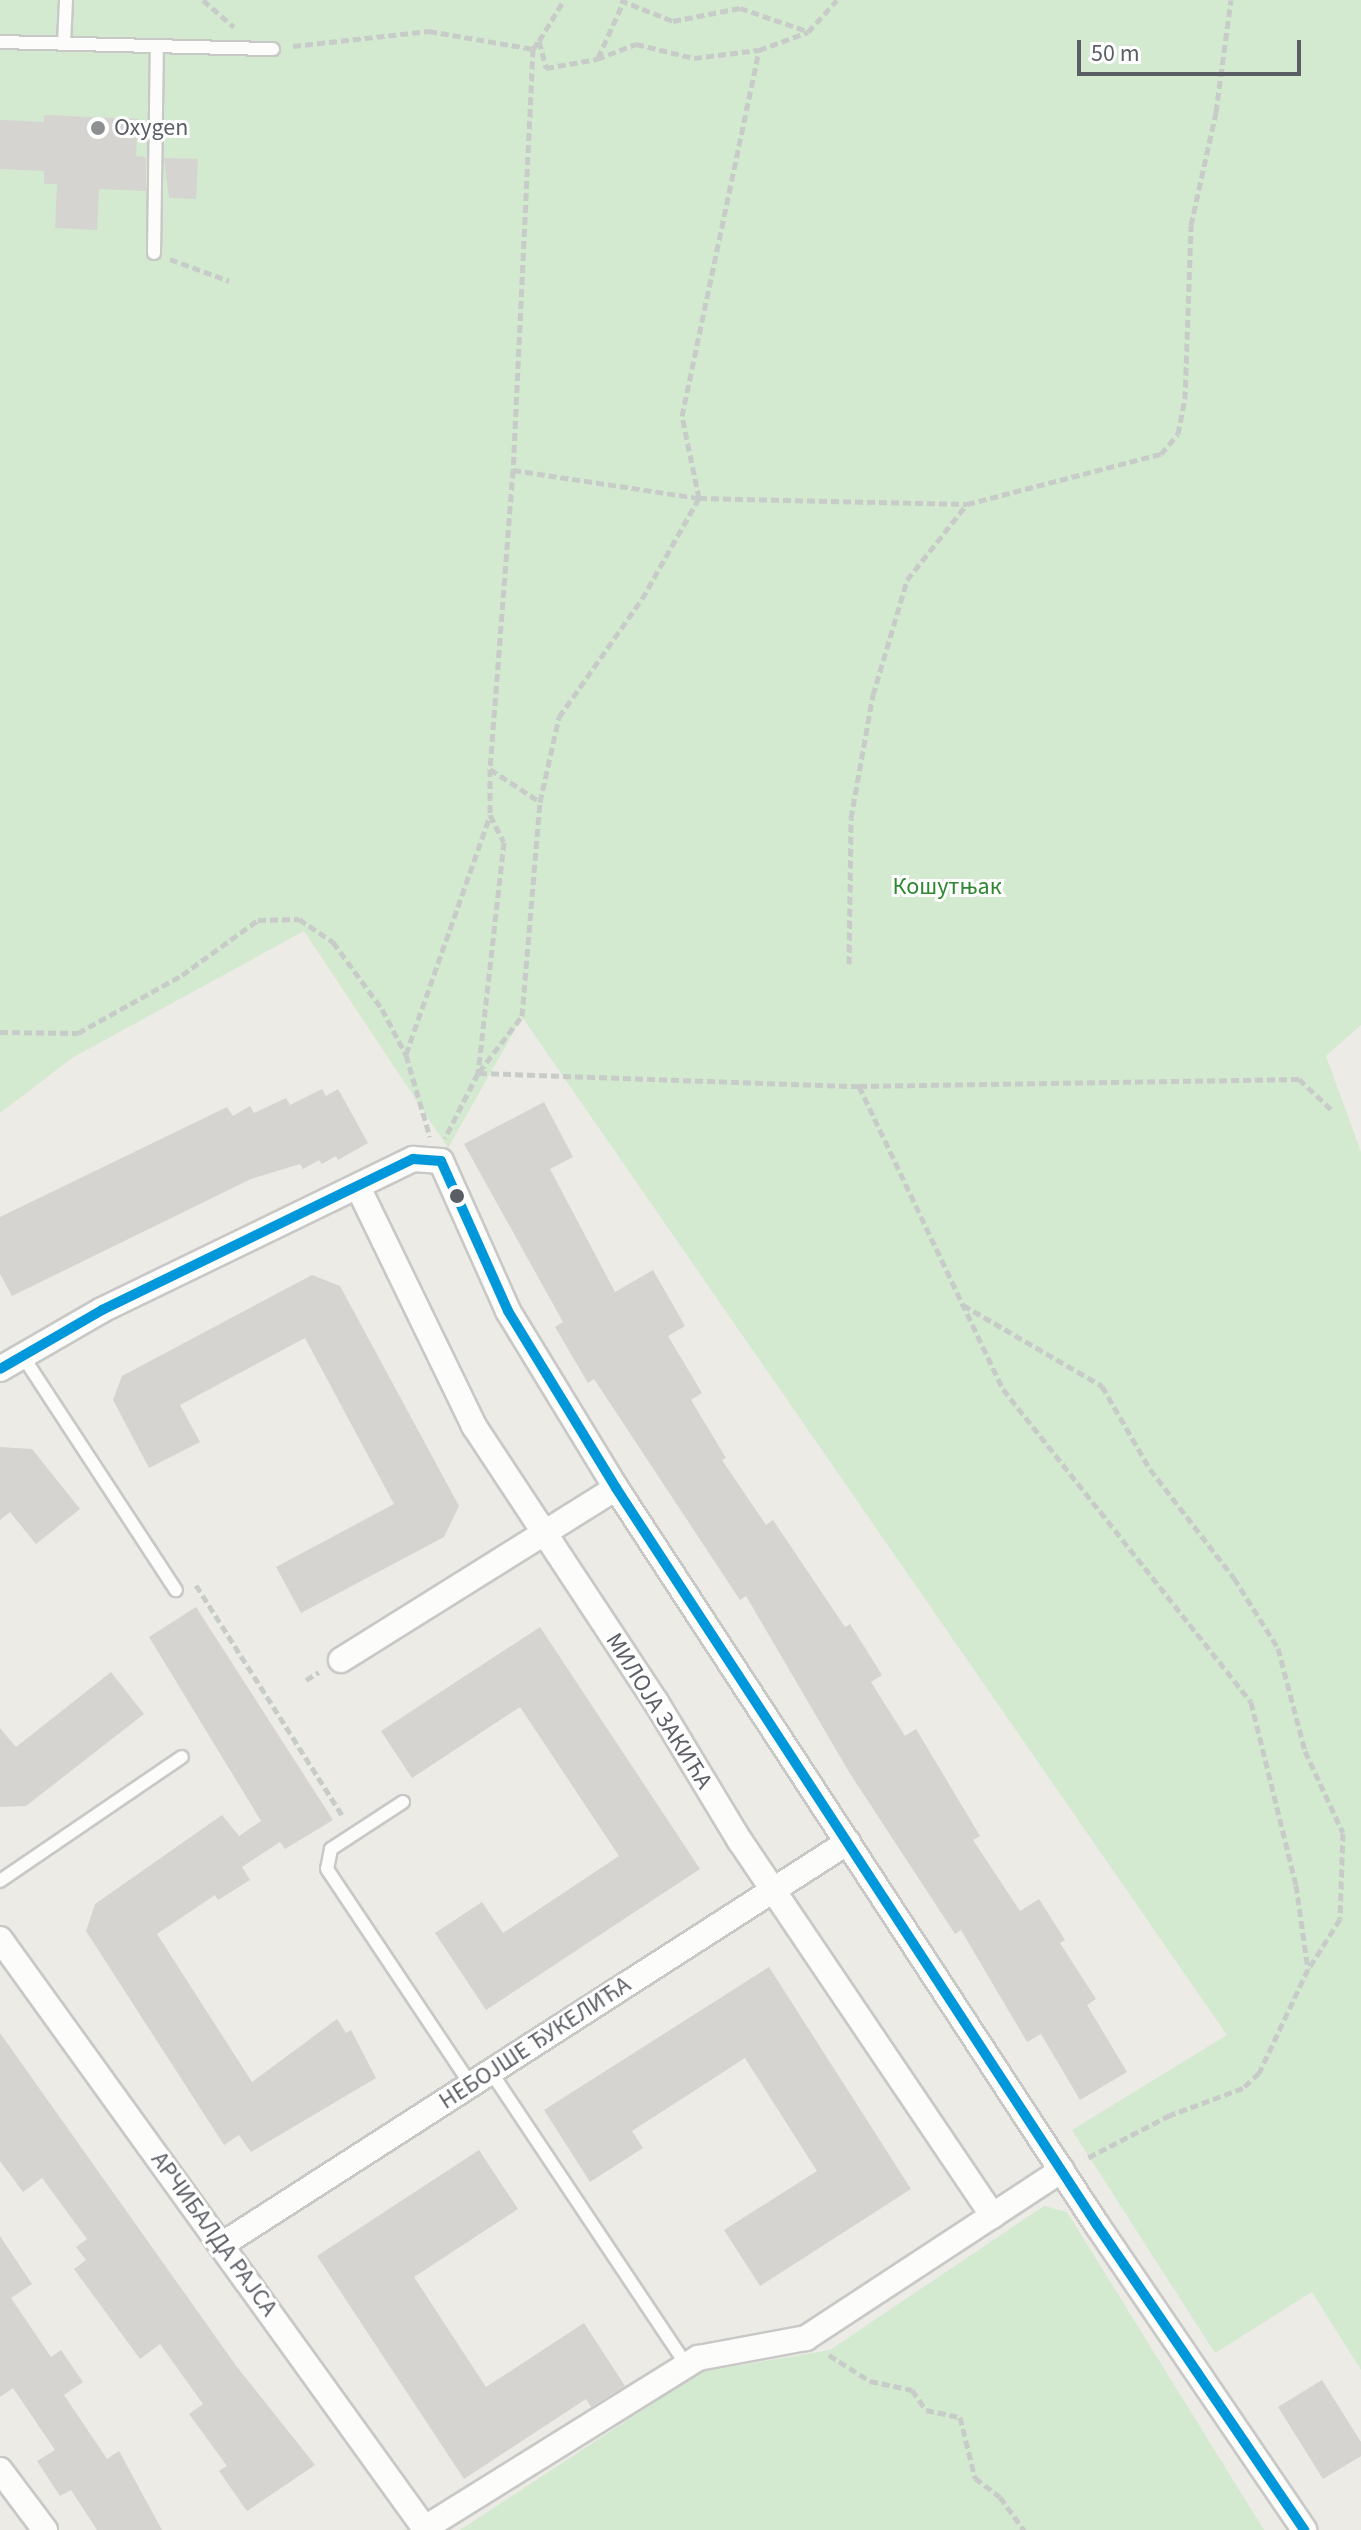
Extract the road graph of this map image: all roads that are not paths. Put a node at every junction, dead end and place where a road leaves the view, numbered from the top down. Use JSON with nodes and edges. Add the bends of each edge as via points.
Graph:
{"nodes":[{"id":1,"x":66,"y":0,"type":"edge"},
{"id":2,"x":0,"y":42,"type":"edge"},
{"id":3,"x":64,"y":44,"type":"junction"},
{"id":4,"x":157,"y":46,"type":"junction"},
{"id":5,"x":273,"y":49,"type":"road end"},
{"id":6,"x":154,"y":253,"type":"road end"},
{"id":7,"x":358,"y":1187,"type":"junction"},
{"id":8,"x":22,"y":1355,"type":"junction"},
{"id":9,"x":0,"y":1369,"type":"edge"},
{"id":10,"x":616,"y":1488,"type":"junction"},
{"id":11,"x":545,"y":1534,"type":"junction"},
{"id":12,"x":176,"y":1590,"type":"road end"},
{"id":13,"x":341,"y":1660,"type":"dead end"},
{"id":14,"x":182,"y":1757,"type":"dead end"},
{"id":15,"x":403,"y":1802,"type":"dead end"},
{"id":16,"x":848,"y":1842,"type":"junction"},
{"id":17,"x":0,"y":1881,"type":"edge"},
{"id":18,"x":772,"y":1888,"type":"junction"},
{"id":19,"x":0,"y":1939,"type":"edge"},
{"id":20,"x":481,"y":2079,"type":"junction"},
{"id":21,"x":1062,"y":2170,"type":"junction"},
{"id":22,"x":993,"y":2216,"type":"junction"},
{"id":23,"x":223,"y":2244,"type":"junction"},
{"id":24,"x":686,"y":2364,"type":"junction"},
{"id":25,"x":0,"y":2470,"type":"edge"},
{"id":26,"x":426,"y":2529,"type":"edge"},
{"id":27,"x":45,"y":2530,"type":"edge"},
{"id":28,"x":1304,"y":2530,"type":"edge"}],
"edges":[{"from":1,"to":3,"type":"lane"},
{"from":2,"to":3,"type":"lane"},
{"from":3,"to":4,"type":"lane"},
{"from":4,"to":5,"type":"lane"},
{"from":4,"to":6,"type":"lane"},
{"from":7,"to":8,"type":"street","via":[[182,1270]]},
{"from":7,"to":10,"type":"street","via":[[413,1159],[435,1157],[508,1311]]},
{"from":7,"to":11,"type":"street","name":"МИЛОЈА ЗАКИЋА","via":[[474,1426]]},
{"from":8,"to":9,"type":"street"},
{"from":8,"to":12,"type":"lane"},
{"from":10,"to":11,"type":"street"},
{"from":10,"to":16,"type":"street"},
{"from":11,"to":13,"type":"street"},
{"from":11,"to":18,"type":"street","name":"МИЛОЈА ЗАКИЋА"},
{"from":14,"to":17,"type":"lane"},
{"from":15,"to":20,"type":"lane","via":[[331,1849],[327,1869]]},
{"from":16,"to":18,"type":"street","name":"НЕБОЈШЕ ЂУКЕЛИЋА"},
{"from":16,"to":21,"type":"street"},
{"from":18,"to":20,"type":"street","name":"НЕБОЈШЕ ЂУКЕЛИЋА"},
{"from":18,"to":22,"type":"street","name":"МИЛОЈА ЗАКИЋА"},
{"from":19,"to":23,"type":"street","name":"АРЧИБАЛДА РАЈСА"},
{"from":20,"to":23,"type":"street","name":"НЕБОЈШЕ ЂУКЕЛИЋА"},
{"from":20,"to":24,"type":"lane"},
{"from":21,"to":22,"type":"street"},
{"from":21,"to":28,"type":"street"},
{"from":22,"to":24,"type":"street","via":[[806,2338],[713,2352]]},
{"from":23,"to":26,"type":"street","name":"АРЧИБАЛДА РАЈСА"},
{"from":24,"to":26,"type":"street"},
{"from":25,"to":27,"type":"street"}]}
